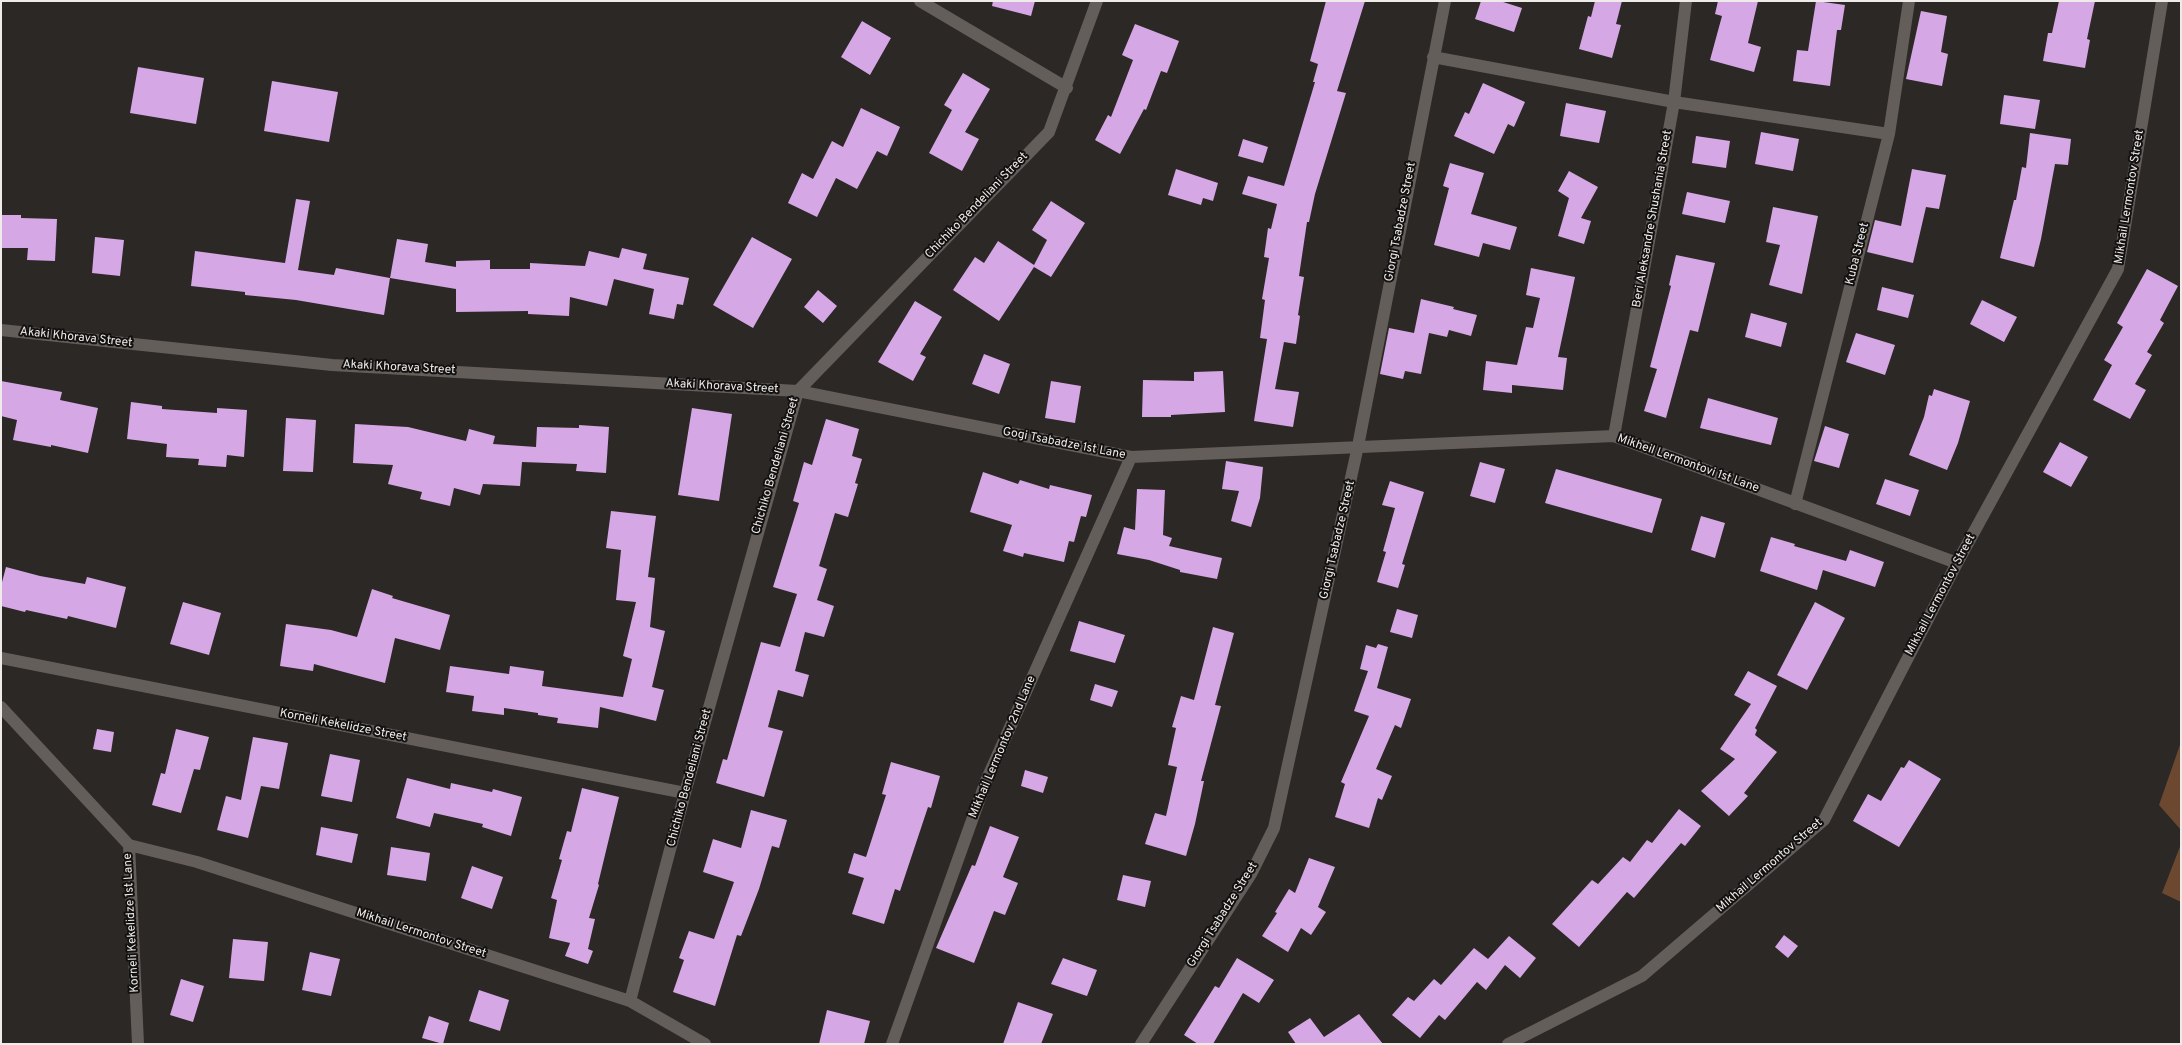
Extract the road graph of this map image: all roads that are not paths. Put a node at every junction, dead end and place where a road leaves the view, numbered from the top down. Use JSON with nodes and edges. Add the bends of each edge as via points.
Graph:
{"nodes":[{"id":1,"x":920,"y":1,"type":"edge"},
{"id":2,"x":1097,"y":1,"type":"edge"},
{"id":3,"x":1445,"y":1,"type":"edge"},
{"id":4,"x":1686,"y":1,"type":"edge"},
{"id":5,"x":1909,"y":1,"type":"edge"},
{"id":6,"x":2162,"y":1,"type":"edge"},
{"id":7,"x":1433,"y":57,"type":"junction"},
{"id":8,"x":1066,"y":88,"type":"junction"},
{"id":9,"x":1674,"y":102,"type":"junction"},
{"id":10,"x":1889,"y":134,"type":"junction"},
{"id":11,"x":1,"y":330,"type":"edge"},
{"id":12,"x":798,"y":391,"type":"junction"},
{"id":13,"x":1614,"y":436,"type":"junction"},
{"id":14,"x":1358,"y":446,"type":"junction"},
{"id":15,"x":1130,"y":457,"type":"junction"},
{"id":16,"x":1795,"y":504,"type":"junction"},
{"id":17,"x":1957,"y":563,"type":"junction"},
{"id":18,"x":1,"y":658,"type":"edge"},
{"id":19,"x":1,"y":707,"type":"edge"},
{"id":20,"x":685,"y":793,"type":"junction"},
{"id":21,"x":129,"y":845,"type":"junction"},
{"id":22,"x":630,"y":1001,"type":"junction"},
{"id":23,"x":138,"y":1044,"type":"edge"},
{"id":24,"x":705,"y":1044,"type":"edge"},
{"id":25,"x":892,"y":1044,"type":"edge"},
{"id":26,"x":1141,"y":1044,"type":"edge"},
{"id":27,"x":1508,"y":1044,"type":"edge"}],
"edges":[{"from":1,"to":8,"type":"street"},
{"from":2,"to":8,"type":"street","name":"Chichiko Bendeliani Street"},
{"from":3,"to":7,"type":"street","name":"Giorgi Tsabadze Street"},
{"from":4,"to":9,"type":"street","name":"Beri Aleksandre Shushania Street"},
{"from":5,"to":10,"type":"street","name":"Kuba Street"},
{"from":6,"to":17,"type":"street","name":"Mikhail Lermontov Street","via":[[2118,269]]},
{"from":7,"to":9,"type":"street"},
{"from":7,"to":14,"type":"street","name":"Giorgi Tsabadze Street"},
{"from":8,"to":12,"type":"street","name":"Chichiko Bendeliani Street","via":[[1049,132]]},
{"from":9,"to":10,"type":"street"},
{"from":9,"to":13,"type":"street","name":"Beri Aleksandre Shushania Street"},
{"from":10,"to":16,"type":"street","name":"Kuba Street"},
{"from":11,"to":12,"type":"street","name":"Akaki Khorava Street","via":[[332,365]]},
{"from":12,"to":15,"type":"street","name":"Gogi Tsabadze 1st Lane"},
{"from":12,"to":20,"type":"street","name":"Chichiko Bendeliani Street"},
{"from":13,"to":14,"type":"street","name":"Mikheil Lermontovi 1st Lane"},
{"from":13,"to":16,"type":"street","name":"Mikheil Lermontovi 1st Lane"},
{"from":14,"to":15,"type":"street","name":"Gogi Tsabadze 1st Lane"},
{"from":14,"to":26,"type":"street","name":"Giorgi Tsabadze Street","via":[[1274,828],[1251,874]]},
{"from":15,"to":25,"type":"street","name":"Mikhail Lermontov 2nd Lane","via":[[986,781]]},
{"from":16,"to":17,"type":"street","name":"Mikheil Lermontovi 1st Lane"},
{"from":17,"to":27,"type":"street","name":"Mikhail Lermontov Street","via":[[1824,820],[1642,976]]},
{"from":18,"to":20,"type":"street","name":"Korneli Kekelidze Street"},
{"from":19,"to":21,"type":"street","name":"Korneli Kekelidze 1st Lane"},
{"from":20,"to":22,"type":"street","name":"Chichiko Bendeliani Street"},
{"from":21,"to":22,"type":"street","name":"Mikhail Lermontov Street","via":[[197,862]]},
{"from":21,"to":23,"type":"street","name":"Korneli Kekelidze 1st Lane"},
{"from":22,"to":24,"type":"street","name":"Mikhail Lermontov Street"}]}
